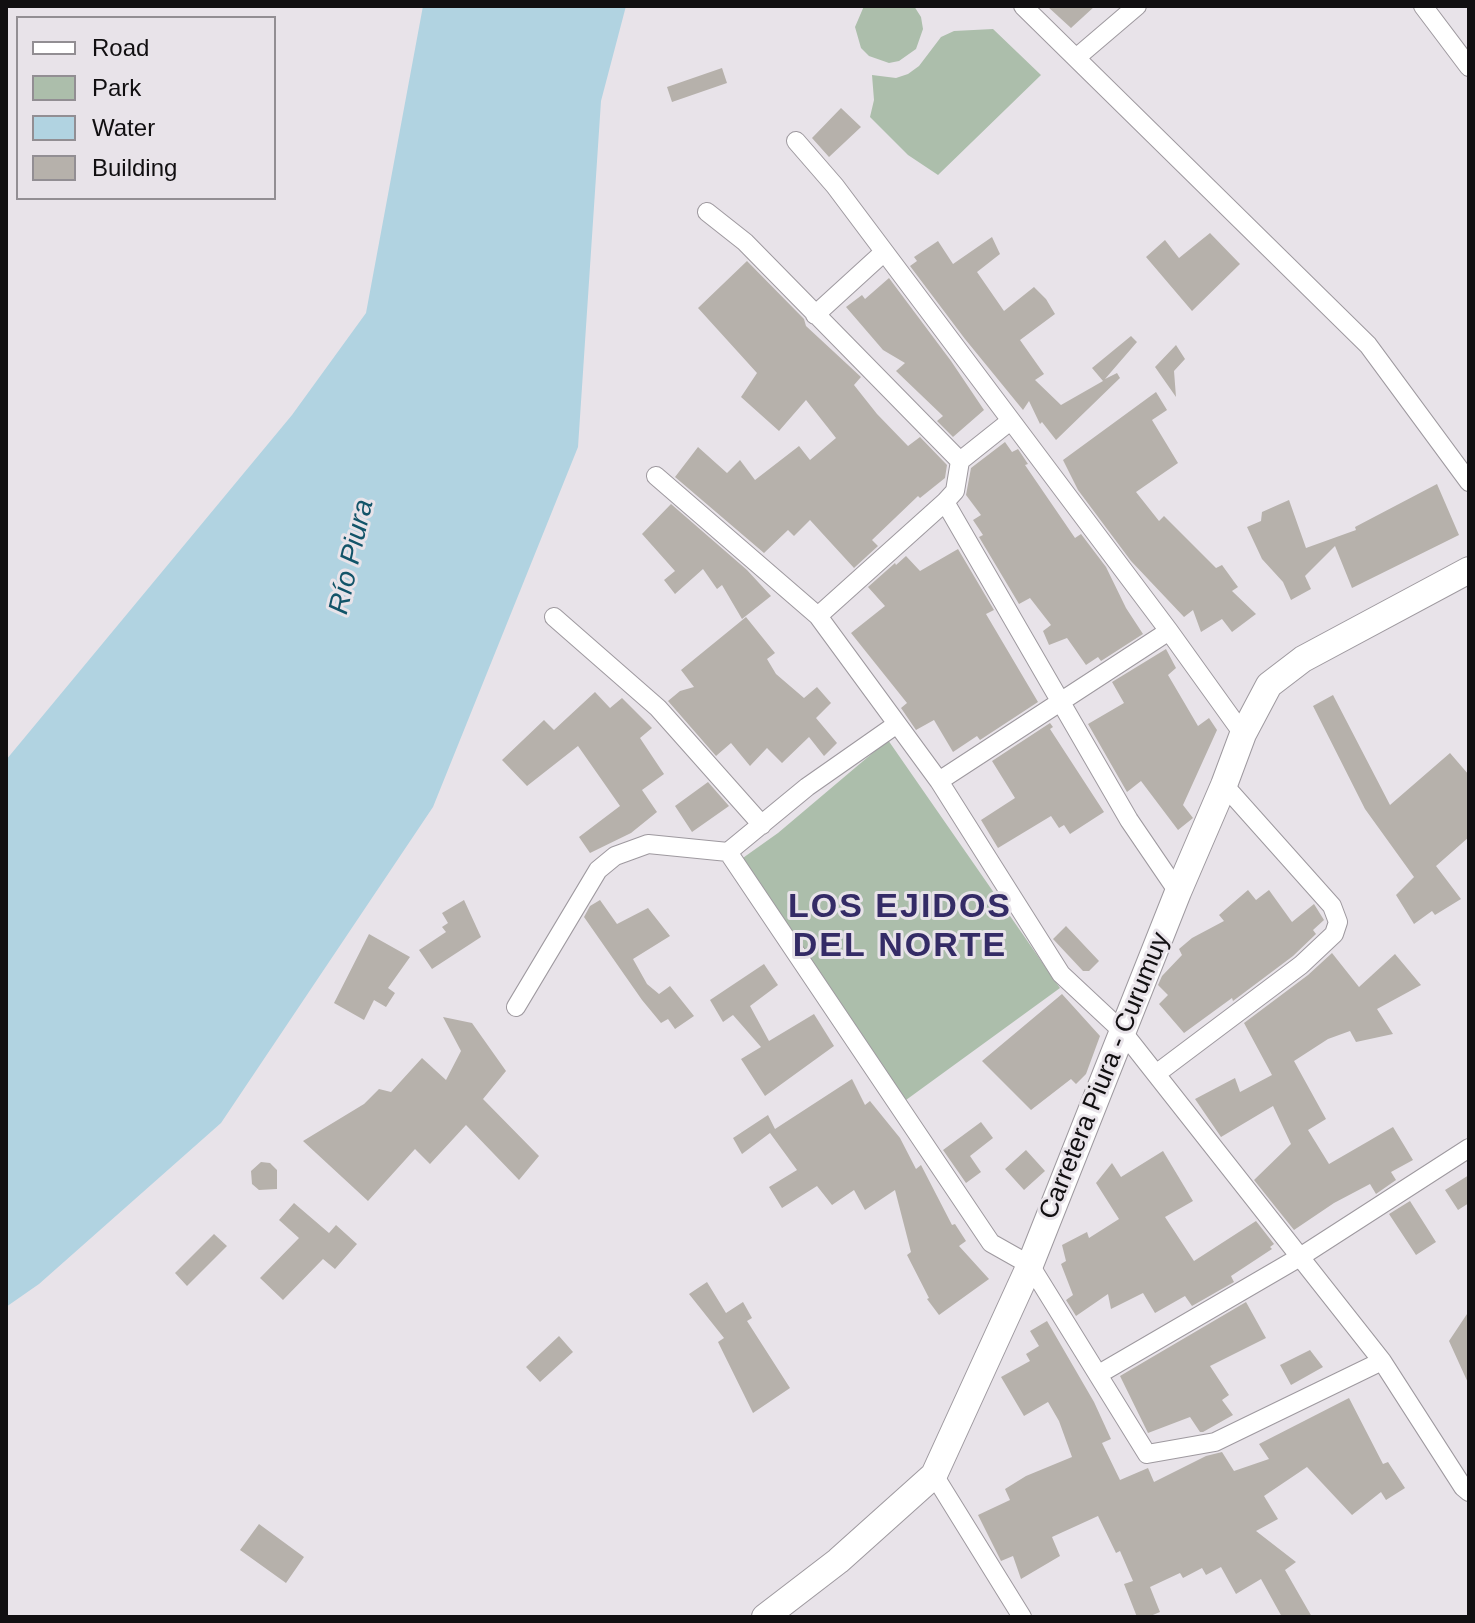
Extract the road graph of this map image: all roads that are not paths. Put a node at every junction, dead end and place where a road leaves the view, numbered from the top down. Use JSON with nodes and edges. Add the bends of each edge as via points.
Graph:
{"nodes":[{"id":1,"x":1023,"y":6,"type":"edge"},
{"id":2,"x":1137,"y":6,"type":"edge"},
{"id":3,"x":1423,"y":6,"type":"edge"},
{"id":4,"x":1076,"y":58,"type":"junction"},
{"id":5,"x":1469,"y":67,"type":"edge"},
{"id":6,"x":796,"y":141,"type":"dead end"},
{"id":7,"x":707,"y":212,"type":"dead end"},
{"id":8,"x":883,"y":253,"type":"junction"},
{"id":9,"x":815,"y":315,"type":"junction"},
{"id":10,"x":1009,"y":422,"type":"junction"},
{"id":11,"x":960,"y":461,"type":"junction"},
{"id":12,"x":656,"y":476,"type":"dead end"},
{"id":13,"x":1469,"y":482,"type":"edge"},
{"id":14,"x":945,"y":502,"type":"junction"},
{"id":15,"x":1469,"y":570,"type":"edge"},
{"id":16,"x":818,"y":616,"type":"junction"},
{"id":17,"x":554,"y":617,"type":"dead end"},
{"id":18,"x":1169,"y":631,"type":"junction"},
{"id":19,"x":1062,"y":700,"type":"junction"},
{"id":20,"x":897,"y":724,"type":"junction"},
{"id":21,"x":1243,"y":734,"type":"junction"},
{"id":22,"x":939,"y":781,"type":"junction"},
{"id":23,"x":1224,"y":785,"type":"junction"},
{"id":24,"x":762,"y":825,"type":"junction"},
{"id":25,"x":728,"y":852,"type":"junction"},
{"id":26,"x":1178,"y":892,"type":"junction"},
{"id":27,"x":516,"y":1007,"type":"dead end"},
{"id":28,"x":1122,"y":1031,"type":"junction"},
{"id":29,"x":1156,"y":1074,"type":"junction"},
{"id":30,"x":1469,"y":1148,"type":"edge"},
{"id":31,"x":1300,"y":1257,"type":"junction"},
{"id":32,"x":1030,"y":1265,"type":"junction"},
{"id":33,"x":1382,"y":1361,"type":"junction"},
{"id":34,"x":1099,"y":1374,"type":"junction"},
{"id":35,"x":934,"y":1475,"type":"junction"},
{"id":36,"x":1469,"y":1492,"type":"edge"},
{"id":37,"x":765,"y":1617,"type":"edge"},
{"id":38,"x":1022,"y":1617,"type":"edge"}],
"edges":[{"from":1,"to":4,"type":"street"},
{"from":2,"to":4,"type":"street"},
{"from":3,"to":5,"type":"street"},
{"from":4,"to":13,"type":"street","via":[[1368,345]]},
{"from":6,"to":8,"type":"street"},
{"from":7,"to":9,"type":"street","via":[[745,242]]},
{"from":8,"to":9,"type":"street"},
{"from":8,"to":10,"type":"street"},
{"from":9,"to":11,"type":"street"},
{"from":10,"to":11,"type":"street"},
{"from":10,"to":18,"type":"street"},
{"from":11,"to":14,"type":"street","via":[[955,491]]},
{"from":12,"to":16,"type":"street"},
{"from":14,"to":16,"type":"street"},
{"from":14,"to":19,"type":"street"},
{"from":15,"to":21,"type":"main road","name":"Carretera Piura - Curumuy","via":[[1284,671],[1269,685]]},
{"from":16,"to":20,"type":"street"},
{"from":17,"to":24,"type":"street","via":[[658,708]]},
{"from":18,"to":19,"type":"street"},
{"from":18,"to":21,"type":"street"},
{"from":19,"to":22,"type":"street"},
{"from":19,"to":26,"type":"street","via":[[1129,820]]},
{"from":20,"to":22,"type":"street"},
{"from":20,"to":24,"type":"street"},
{"from":21,"to":23,"type":"main road","name":"Carretera Piura - Curumuy"},
{"from":22,"to":28,"type":"street","via":[[1061,974]]},
{"from":23,"to":26,"type":"main road","name":"Carretera Piura - Curumuy"},
{"from":23,"to":29,"type":"street","via":[[1332,906],[1338,922],[1334,934],[1301,965]]},
{"from":24,"to":25,"type":"street"},
{"from":25,"to":27,"type":"street","via":[[648,844],[615,856],[598,870]]},
{"from":25,"to":32,"type":"street","via":[[991,1243]]},
{"from":26,"to":28,"type":"main road","name":"Carretera Piura - Curumuy"},
{"from":28,"to":29,"type":"street"},
{"from":28,"to":32,"type":"main road","name":"Carretera Piura - Curumuy"},
{"from":29,"to":31,"type":"street"},
{"from":30,"to":31,"type":"street"},
{"from":31,"to":33,"type":"street"},
{"from":31,"to":34,"type":"street"},
{"from":32,"to":34,"type":"street"},
{"from":32,"to":35,"type":"main road","name":"Carretera Piura - Curumuy"},
{"from":33,"to":34,"type":"street","via":[[1215,1442],[1147,1454]]},
{"from":33,"to":36,"type":"street"},
{"from":35,"to":37,"type":"main road","name":"Carretera Piura - Curumuy","via":[[838,1561]]},
{"from":35,"to":38,"type":"street"}]}
